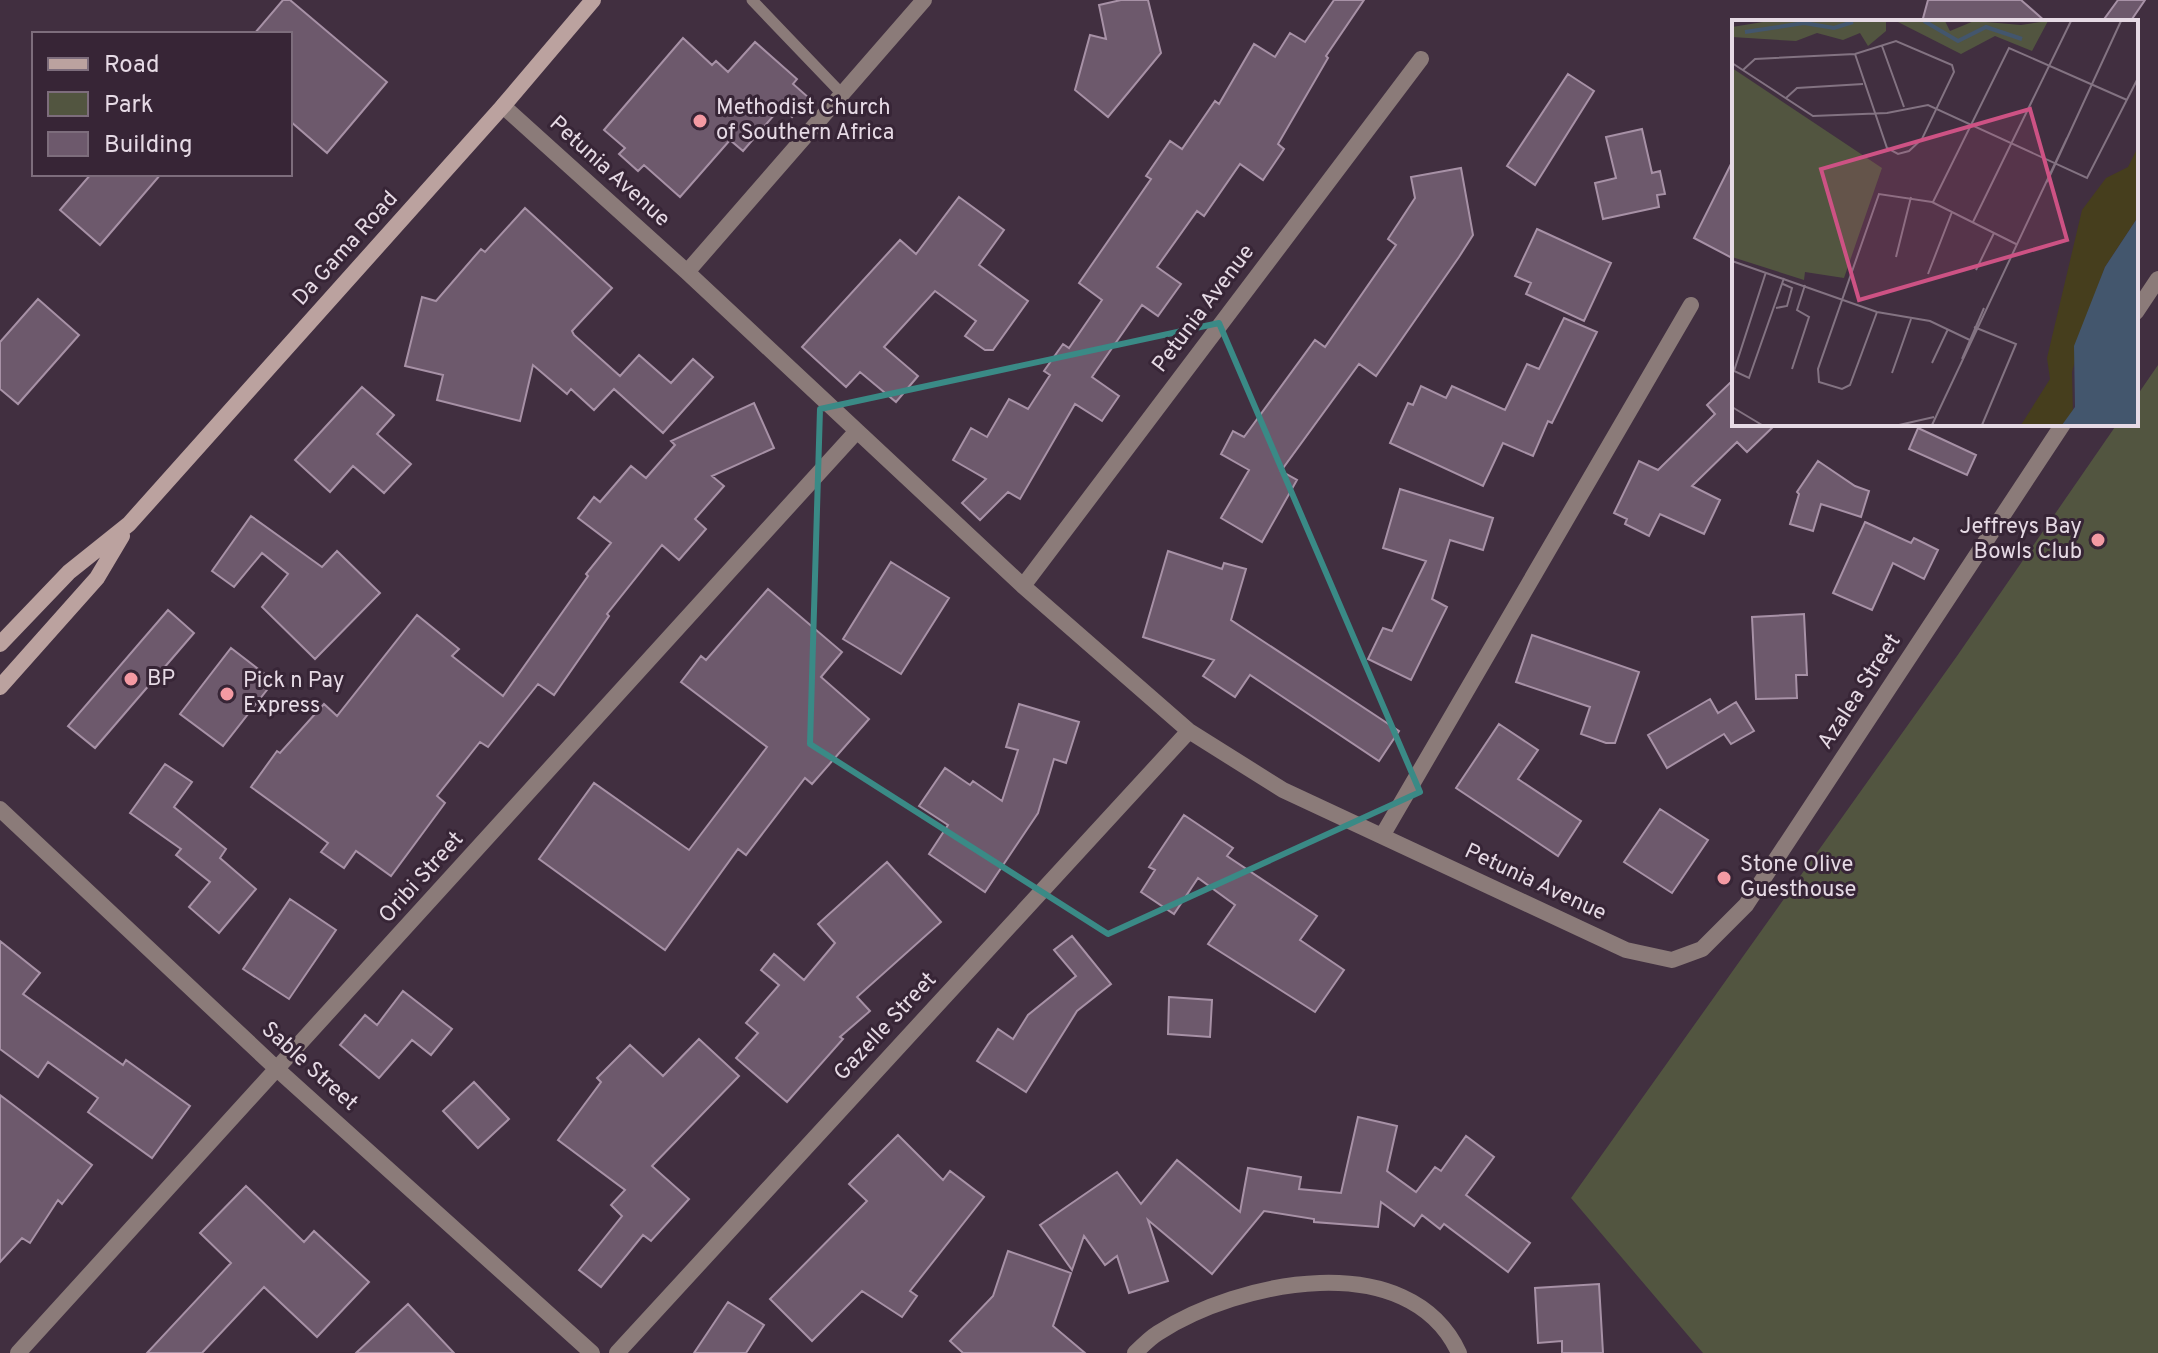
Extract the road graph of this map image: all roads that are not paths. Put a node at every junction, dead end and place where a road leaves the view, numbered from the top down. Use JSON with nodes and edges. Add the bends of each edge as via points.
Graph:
{"nodes":[{"id":1,"x":593,"y":0,"type":"edge"},
{"id":2,"x":752,"y":0,"type":"edge"},
{"id":3,"x":924,"y":0,"type":"edge"},
{"id":4,"x":1421,"y":59,"type":"dead end"},
{"id":5,"x":842,"y":94,"type":"junction"},
{"id":6,"x":503,"y":106,"type":"junction"},
{"id":7,"x":687,"y":272,"type":"junction"},
{"id":8,"x":2158,"y":279,"type":"edge"},
{"id":9,"x":1691,"y":305,"type":"dead end"},
{"id":10,"x":2138,"y":309,"type":"edge"},
{"id":11,"x":2062,"y":426,"type":"edge"},
{"id":12,"x":857,"y":431,"type":"junction"},
{"id":13,"x":129,"y":524,"type":"junction"},
{"id":14,"x":1023,"y":586,"type":"junction"},
{"id":15,"x":0,"y":644,"type":"edge"},
{"id":16,"x":0,"y":687,"type":"edge"},
{"id":17,"x":1189,"y":731,"type":"junction"},
{"id":18,"x":0,"y":809,"type":"edge"},
{"id":19,"x":1382,"y":836,"type":"junction"},
{"id":20,"x":1672,"y":960,"type":"joint"},
{"id":21,"x":278,"y":1070,"type":"junction"},
{"id":22,"x":18,"y":1353,"type":"edge"},
{"id":23,"x":592,"y":1353,"type":"edge"},
{"id":24,"x":617,"y":1353,"type":"edge"},
{"id":25,"x":1135,"y":1353,"type":"edge"},
{"id":26,"x":1459,"y":1353,"type":"edge"}],
"edges":[{"from":1,"to":6,"type":"street","name":"Da Gama Road"},
{"from":2,"to":5,"type":"lane"},
{"from":3,"to":5,"type":"street"},
{"from":4,"to":14,"type":"street","name":"Petunia Avenue"},
{"from":5,"to":7,"type":"street"},
{"from":6,"to":7,"type":"street","name":"Petunia Avenue"},
{"from":6,"to":13,"type":"street","name":"Da Gama Road"},
{"from":7,"to":12,"type":"street","name":"Petunia Avenue"},
{"from":8,"to":10,"type":"street"},
{"from":9,"to":19,"type":"street"},
{"from":11,"to":20,"type":"street","name":"Azalea Street","via":[[1746,905],[1702,949]]},
{"from":12,"to":14,"type":"street","name":"Petunia Avenue"},
{"from":12,"to":21,"type":"street","name":"Oribi Street"},
{"from":13,"to":15,"type":"street","name":"Da Gama Road","via":[[69,572]]},
{"from":13,"to":16,"type":"street","name":"Da Gama Road","via":[[97,578]]},
{"from":14,"to":17,"type":"street","name":"Petunia Avenue"},
{"from":17,"to":19,"type":"street","name":"Petunia Avenue","via":[[1283,790]]},
{"from":17,"to":24,"type":"street","name":"Gazelle Street"},
{"from":18,"to":21,"type":"street","name":"Sable Street"},
{"from":19,"to":20,"type":"street","name":"Petunia Avenue","via":[[1626,950]]},
{"from":21,"to":22,"type":"street","name":"Oribi Street"},
{"from":21,"to":23,"type":"street","name":"Sable Street"},
{"from":25,"to":26,"type":"street","via":[[1157,1333],[1215,1305],[1275,1286],[1331,1282],[1384,1290],[1420,1308],[1449,1332]]}]}
